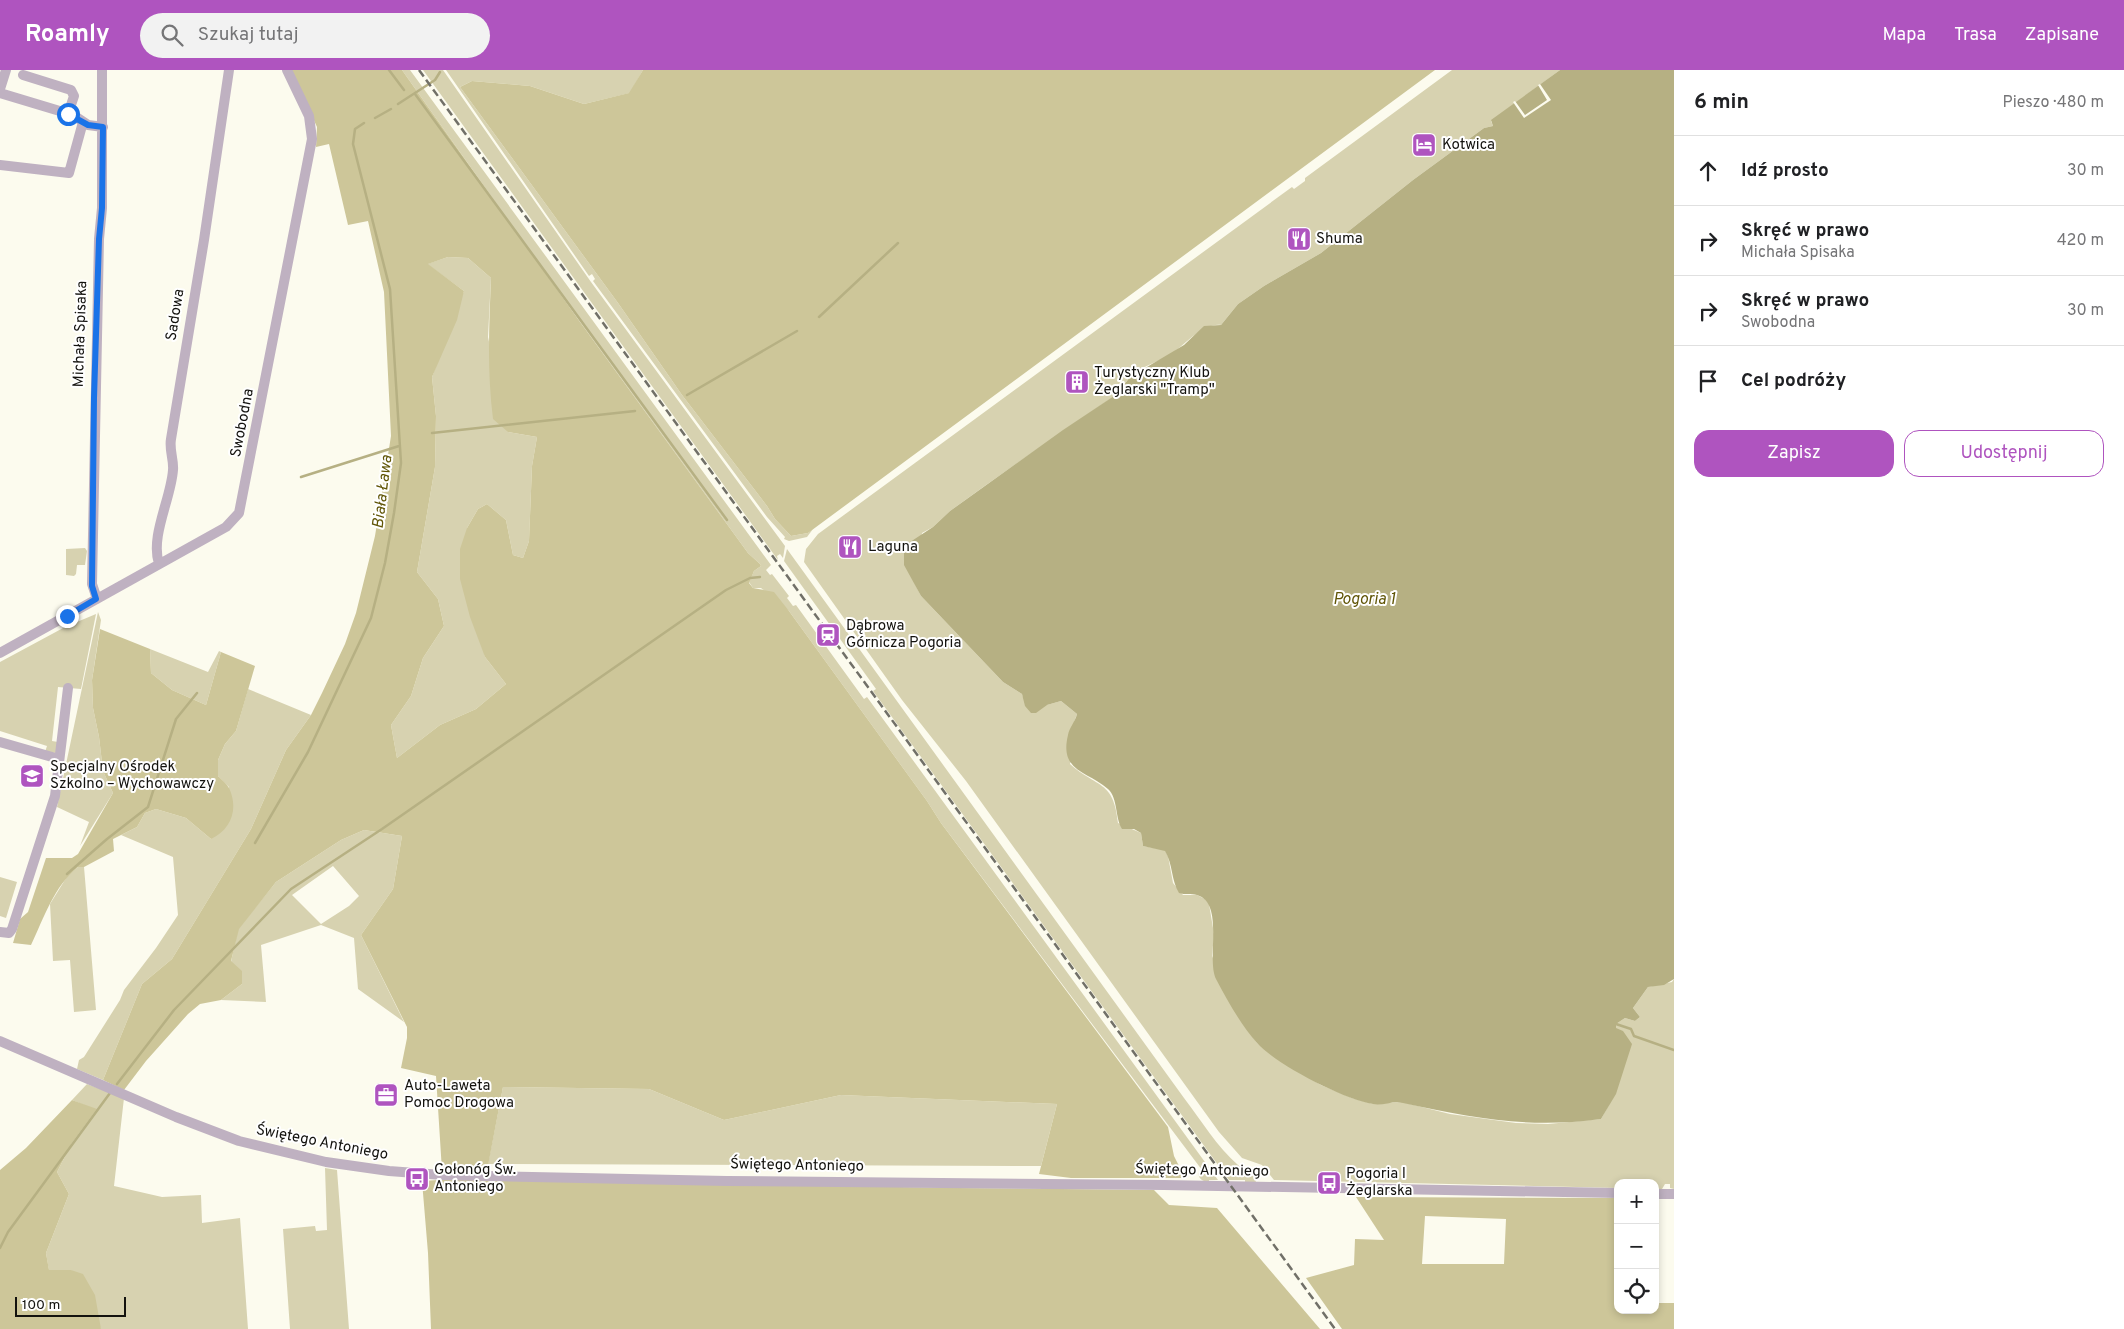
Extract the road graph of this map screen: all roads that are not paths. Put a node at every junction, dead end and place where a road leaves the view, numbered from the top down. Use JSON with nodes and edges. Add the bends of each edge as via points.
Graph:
{"nodes":[{"id":1,"x":6,"y":70,"type":"edge"},
{"id":2,"x":102,"y":70,"type":"edge"},
{"id":3,"x":229,"y":70,"type":"edge"},
{"id":4,"x":287,"y":70,"type":"edge"},
{"id":5,"x":23,"y":75,"type":"dead end"},
{"id":6,"x":0,"y":89,"type":"edge"},
{"id":7,"x":0,"y":92,"type":"edge"},
{"id":8,"x":68,"y":114,"type":"junction"},
{"id":9,"x":83,"y":122,"type":"junction"},
{"id":10,"x":103,"y":127,"type":"junction"},
{"id":11,"x":0,"y":164,"type":"edge"},
{"id":12,"x":159,"y":564,"type":"junction"},
{"id":13,"x":96,"y":599,"type":"junction"},
{"id":14,"x":0,"y":653,"type":"edge"},
{"id":15,"x":68,"y":688,"type":"dead end"},
{"id":16,"x":0,"y":742,"type":"edge"},
{"id":17,"x":59,"y":759,"type":"junction"},
{"id":18,"x":0,"y":932,"type":"edge"},
{"id":19,"x":0,"y":1042,"type":"edge"},
{"id":20,"x":1614,"y":1193,"type":"edge"},
{"id":21,"x":1659,"y":1194,"type":"edge"},
{"id":22,"x":1674,"y":1194,"type":"edge"}],
"edges":[{"from":1,"to":6,"type":"street"},
{"from":2,"to":10,"type":"street","name":"Michała Spisaka"},
{"from":3,"to":12,"type":"street","name":"Sadowa","via":[[171,439],[173,471],[158,540]]},
{"from":4,"to":12,"type":"street","name":"Swobodna","via":[[309,116],[312,139],[242,504],[229,525]]},
{"from":5,"to":8,"type":"street","via":[[71,90],[74,96]]},
{"from":7,"to":8,"type":"street"},
{"from":8,"to":9,"type":"street"},
{"from":9,"to":10,"type":"street"},
{"from":9,"to":11,"type":"street","via":[[69,173]]},
{"from":10,"to":13,"type":"street","name":"Michała Spisaka","via":[[92,522],[92,586]]},
{"from":12,"to":13,"type":"street","name":"Swobodna"},
{"from":13,"to":14,"type":"street","name":"Swobodna"},
{"from":15,"to":17,"type":"street"},
{"from":16,"to":17,"type":"street"},
{"from":17,"to":18,"type":"street","via":[[55,796],[12,929]]},
{"from":19,"to":20,"type":"street","name":"Świętego Antoniego","via":[[240,1141],[326,1162],[389,1171],[727,1181]]},
{"from":21,"to":22,"type":"street"}]}
